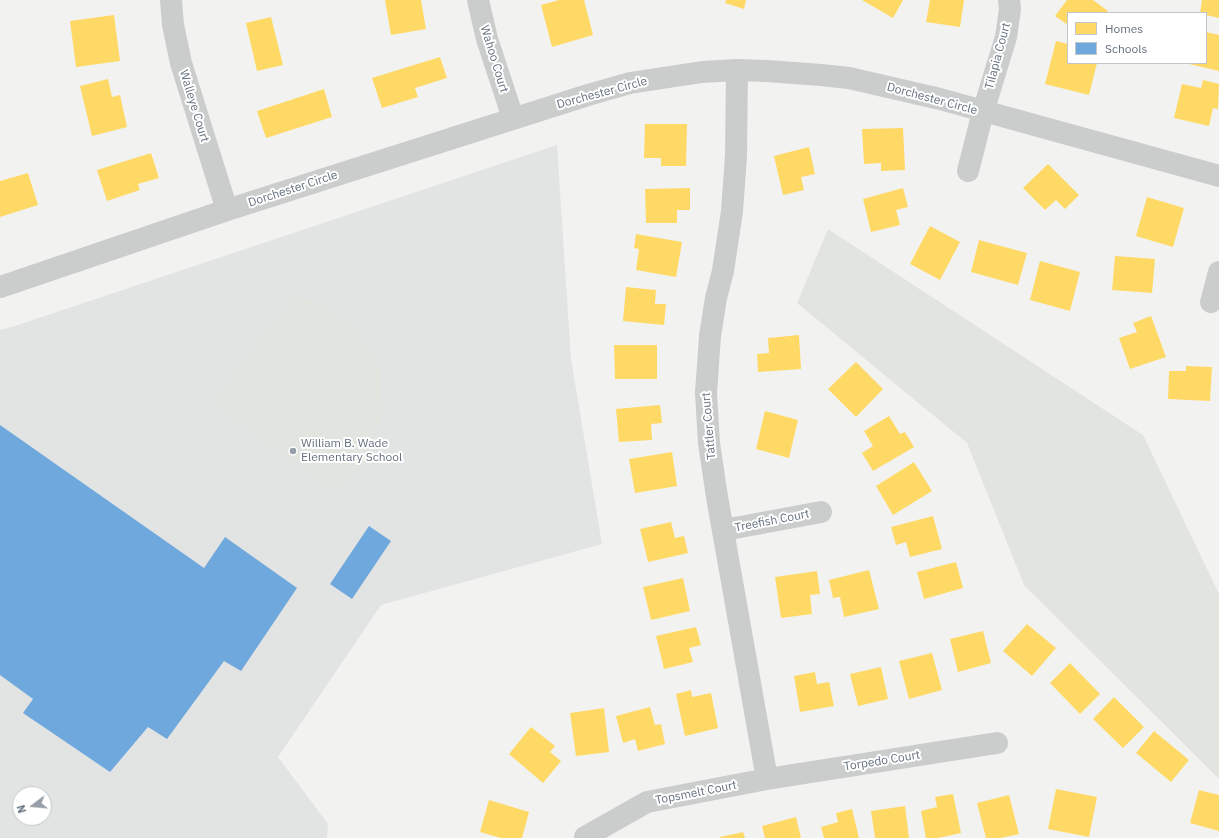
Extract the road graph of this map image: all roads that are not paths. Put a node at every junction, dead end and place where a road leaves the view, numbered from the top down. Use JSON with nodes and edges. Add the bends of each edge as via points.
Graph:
{"nodes":[{"id":1,"x":171,"y":0,"type":"edge"},
{"id":2,"x":478,"y":0,"type":"edge"},
{"id":3,"x":1009,"y":0,"type":"edge"},
{"id":4,"x":737,"y":70,"type":"junction"},
{"id":5,"x":983,"y":112,"type":"junction"},
{"id":6,"x":512,"y":118,"type":"junction"},
{"id":7,"x":968,"y":171,"type":"dead end"},
{"id":8,"x":1219,"y":176,"type":"edge"},
{"id":9,"x":227,"y":210,"type":"junction"},
{"id":10,"x":1219,"y":272,"type":"edge"},
{"id":11,"x":0,"y":287,"type":"edge"},
{"id":12,"x":1211,"y":302,"type":"dead end"},
{"id":13,"x":821,"y":512,"type":"dead end"},
{"id":14,"x":724,"y":530,"type":"junction"},
{"id":15,"x":997,"y":743,"type":"dead end"},
{"id":16,"x":767,"y":780,"type":"junction"},
{"id":17,"x":585,"y":837,"type":"dead end"}],
"edges":[{"from":1,"to":9,"type":"street","name":"Walleye Court","via":[[183,69]]},
{"from":2,"to":6,"type":"street","name":"Wahoo Court","via":[[487,39]]},
{"from":3,"to":5,"type":"street","name":"Tilapia Court","via":[[1006,37]]},
{"from":4,"to":5,"type":"street","name":"Dorchester Circle","via":[[849,78]]},
{"from":4,"to":6,"type":"street","name":"Dorchester Circle","via":[[702,72],[630,83]]},
{"from":4,"to":14,"type":"street","name":"Tattler Court","via":[[736,156],[732,211],[710,336],[706,393],[709,442]]},
{"from":5,"to":7,"type":"street","name":"Tilapia Court"},
{"from":5,"to":8,"type":"street","name":"Dorchester Circle"},
{"from":6,"to":9,"type":"street","name":"Dorchester Circle"},
{"from":9,"to":11,"type":"street","name":"Dorchester Circle"},
{"from":10,"to":12,"type":"street"},
{"from":13,"to":14,"type":"street","name":"Treefish Court"},
{"from":14,"to":16,"type":"street","name":"Tattler Court"},
{"from":15,"to":16,"type":"street","name":"Torpedo Court"},
{"from":16,"to":17,"type":"street","name":"Topsmelt Court","via":[[647,802]]}]}
